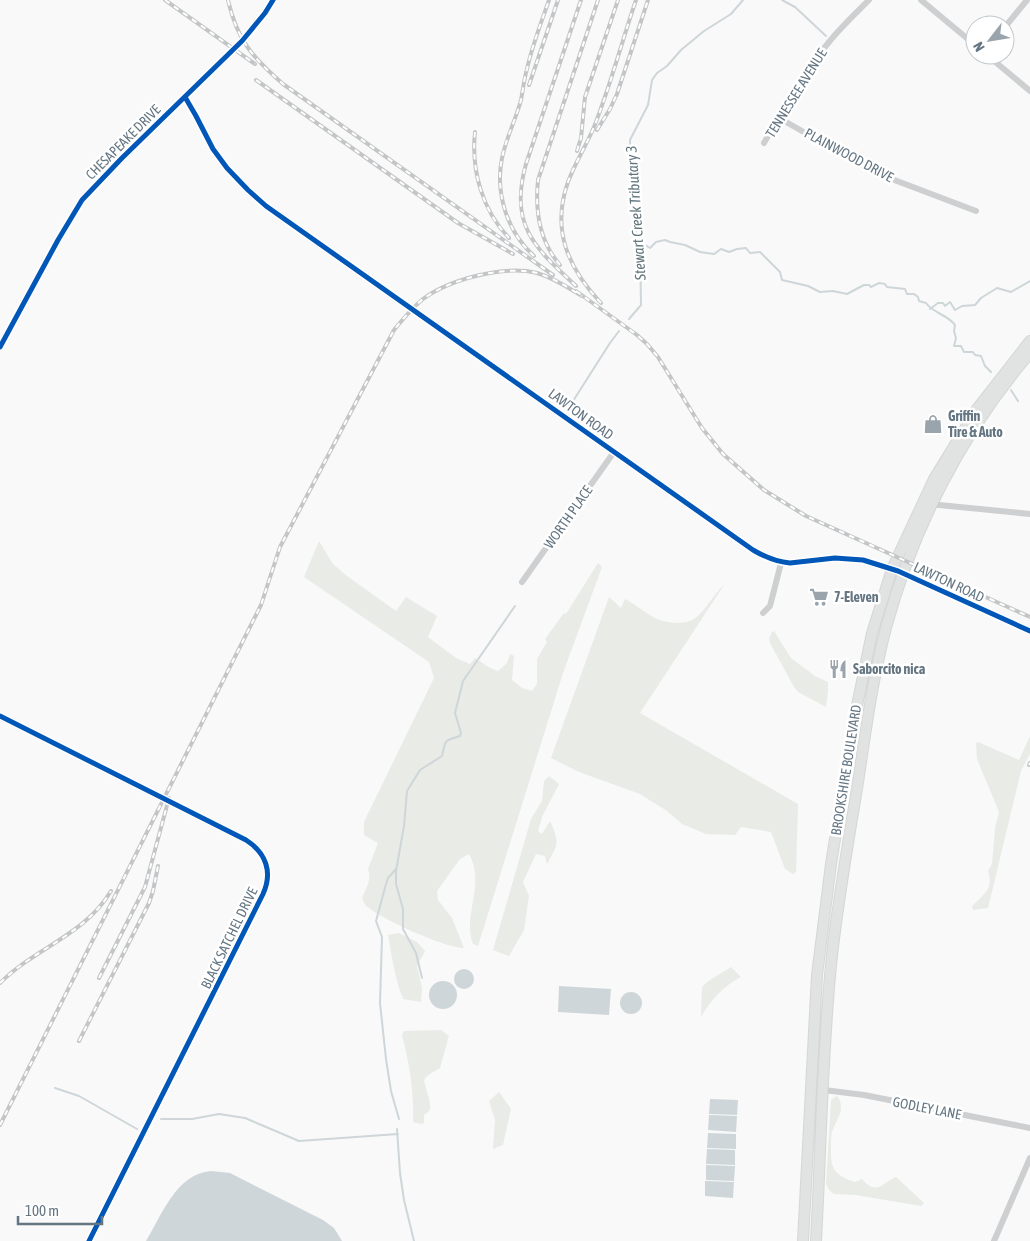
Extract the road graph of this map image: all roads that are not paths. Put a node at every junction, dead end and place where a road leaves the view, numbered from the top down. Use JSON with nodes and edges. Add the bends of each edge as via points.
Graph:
{"nodes":[{"id":1,"x":273,"y":0,"type":"edge"},
{"id":2,"x":869,"y":0,"type":"edge"},
{"id":3,"x":921,"y":0,"type":"edge"},
{"id":4,"x":1028,"y":0,"type":"edge"},
{"id":5,"x":1015,"y":15,"type":"edge"},
{"id":6,"x":965,"y":37,"type":"edge"},
{"id":7,"x":999,"y":65,"type":"edge"},
{"id":8,"x":1030,"y":91,"type":"edge"},
{"id":9,"x":184,"y":97,"type":"junction"},
{"id":10,"x":779,"y":118,"type":"junction"},
{"id":11,"x":764,"y":143,"type":"dead end"},
{"id":12,"x":976,"y":211,"type":"dead end"},
{"id":13,"x":1030,"y":341,"type":"edge"},
{"id":14,"x":0,"y":347,"type":"edge"},
{"id":15,"x":1030,"y":353,"type":"edge"},
{"id":16,"x":614,"y":452,"type":"junction"},
{"id":17,"x":926,"y":504,"type":"junction"},
{"id":18,"x":1030,"y":514,"type":"edge"},
{"id":19,"x":781,"y":562,"type":"junction"},
{"id":20,"x":892,"y":569,"type":"junction"},
{"id":21,"x":904,"y":574,"type":"junction"},
{"id":22,"x":522,"y":582,"type":"dead end"},
{"id":23,"x":763,"y":613,"type":"dead end"},
{"id":24,"x":1030,"y":631,"type":"edge"},
{"id":25,"x":0,"y":716,"type":"edge"},
{"id":26,"x":816,"y":975,"type":"junction"},
{"id":27,"x":830,"y":976,"type":"junction"},
{"id":28,"x":824,"y":1090,"type":"junction"},
{"id":29,"x":1030,"y":1128,"type":"edge"},
{"id":30,"x":1030,"y":1158,"type":"edge"},
{"id":31,"x":89,"y":1241,"type":"edge"},
{"id":32,"x":803,"y":1241,"type":"edge"},
{"id":33,"x":816,"y":1241,"type":"edge"},
{"id":34,"x":994,"y":1241,"type":"edge"}],
"edges":[{"from":1,"to":9,"type":"street","name":"CHESAPEAKE DRIVE","via":[[242,40]]},
{"from":2,"to":10,"type":"street","name":"TENNESSEE AVENUE","via":[[828,43]]},
{"from":3,"to":6,"type":"street"},
{"from":4,"to":5,"type":"street"},
{"from":7,"to":8,"type":"street"},
{"from":9,"to":14,"type":"street","name":"CHESAPEAKE DRIVE","via":[[82,200]]},
{"from":9,"to":16,"type":"street","name":"LAWTON ROAD","via":[[227,168],[266,206]]},
{"from":10,"to":11,"type":"street","name":"TENNESSEE AVENUE"},
{"from":10,"to":12,"type":"street","name":"PLAINWOOD DRIVE","via":[[876,173]]},
{"from":13,"to":17,"type":"highway","name":"BROOKSHIRE BOULEVARD","via":[[962,432]]},
{"from":15,"to":17,"type":"highway","name":"BROOKSHIRE BOULEVARD","via":[[1003,386]]},
{"from":16,"to":19,"type":"street","name":"LAWTON ROAD","via":[[752,550]]},
{"from":16,"to":22,"type":"street","name":"WORTH PLACE"},
{"from":17,"to":18,"type":"street"},
{"from":17,"to":20,"type":"highway","name":"BROOKSHIRE BOULEVARD"},
{"from":17,"to":21,"type":"highway","name":"BROOKSHIRE BOULEVARD"},
{"from":19,"to":20,"type":"street","name":"LAWTON ROAD","via":[[852,558]]},
{"from":19,"to":23,"type":"street","via":[[770,606]]},
{"from":20,"to":21,"type":"street","name":"LAWTON ROAD"},
{"from":20,"to":26,"type":"highway","name":"BROOKSHIRE BOULEVARD","via":[[859,689]]},
{"from":21,"to":24,"type":"street","name":"LAWTON ROAD"},
{"from":21,"to":27,"type":"highway","name":"BROOKSHIRE BOULEVARD","via":[[886,627],[876,676],[843,866]]},
{"from":25,"to":31,"type":"street","name":"BLACK SATCHEL DRIVE","via":[[255,845],[268,870],[263,894]]},
{"from":26,"to":27,"type":"highway"},
{"from":26,"to":32,"type":"highway","name":"BROOKSHIRE BOULEVARD"},
{"from":27,"to":28,"type":"highway","name":"BROOKSHIRE BOULEVARD"},
{"from":28,"to":29,"type":"street","name":"GODLEY LANE"},
{"from":28,"to":33,"type":"highway","name":"BROOKSHIRE BOULEVARD"},
{"from":30,"to":34,"type":"street"}]}
